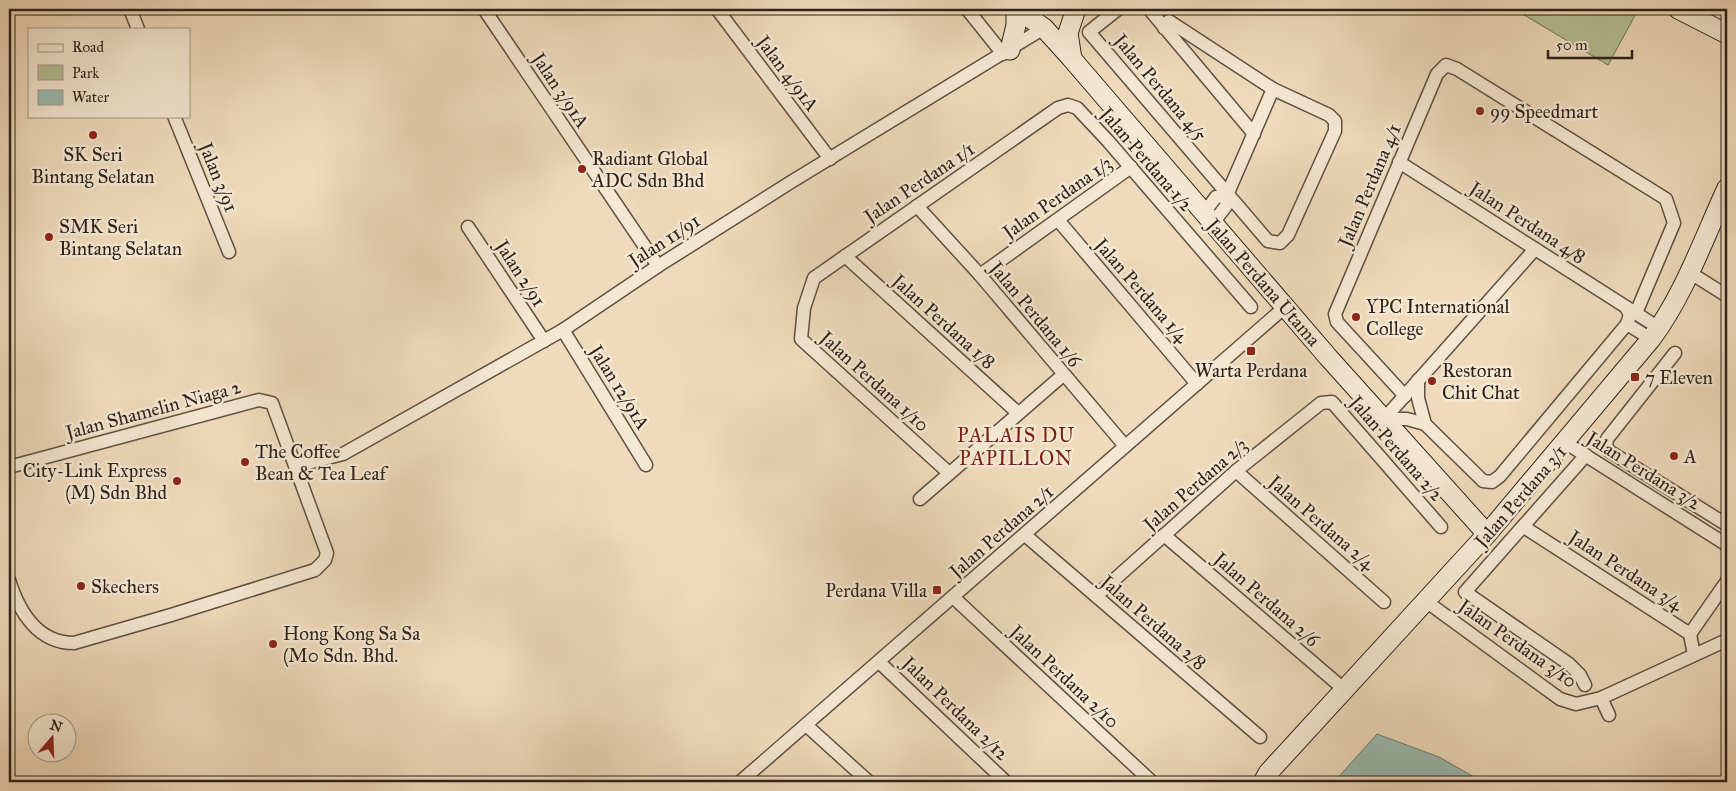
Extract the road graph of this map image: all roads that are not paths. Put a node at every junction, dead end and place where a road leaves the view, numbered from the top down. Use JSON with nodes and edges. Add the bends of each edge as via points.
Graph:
{"nodes":[{"id":1,"x":130,"y":9,"type":"edge"},
{"id":2,"x":484,"y":9,"type":"edge"},
{"id":3,"x":717,"y":9,"type":"edge"},
{"id":4,"x":967,"y":9,"type":"edge"},
{"id":5,"x":1016,"y":9,"type":"edge"},
{"id":6,"x":1033,"y":9,"type":"edge"},
{"id":7,"x":1070,"y":9,"type":"edge"},
{"id":8,"x":1076,"y":9,"type":"edge"},
{"id":9,"x":1118,"y":9,"type":"edge"},
{"id":10,"x":1149,"y":9,"type":"edge"},
{"id":11,"x":1678,"y":9,"type":"edge"},
{"id":12,"x":138,"y":28,"type":"edge"},
{"id":13,"x":1044,"y":28,"type":"junction"},
{"id":14,"x":1164,"y":28,"type":"junction"},
{"id":15,"x":1727,"y":34,"type":"edge"},
{"id":16,"x":1006,"y":52,"type":"junction"},
{"id":17,"x":1072,"y":59,"type":"junction"},
{"id":18,"x":1273,"y":89,"type":"junction"},
{"id":19,"x":1046,"y":117,"type":"joint"},
{"id":20,"x":175,"y":118,"type":"edge"},
{"id":21,"x":1254,"y":134,"type":"junction"},
{"id":22,"x":830,"y":159,"type":"junction"},
{"id":23,"x":1399,"y":162,"type":"junction"},
{"id":24,"x":1131,"y":167,"type":"junction"},
{"id":25,"x":1727,"y":189,"type":"edge"},
{"id":26,"x":1227,"y":195,"type":"junction"},
{"id":27,"x":917,"y":206,"type":"junction"},
{"id":28,"x":1209,"y":218,"type":"junction"},
{"id":29,"x":1058,"y":220,"type":"junction"},
{"id":30,"x":468,"y":226,"type":"dead end"},
{"id":31,"x":1535,"y":249,"type":"junction"},
{"id":32,"x":229,"y":252,"type":"dead end"},
{"id":33,"x":845,"y":256,"type":"junction"},
{"id":34,"x":658,"y":266,"type":"junction"},
{"id":35,"x":1689,"y":272,"type":"junction"},
{"id":36,"x":980,"y":274,"type":"junction"},
{"id":37,"x":814,"y":278,"type":"joint"},
{"id":38,"x":1727,"y":296,"type":"edge"},
{"id":39,"x":1251,"y":307,"type":"dead end"},
{"id":40,"x":1285,"y":307,"type":"junction"},
{"id":41,"x":1631,"y":310,"type":"junction"},
{"id":42,"x":1627,"y":324,"type":"junction"},
{"id":43,"x":562,"y":330,"type":"junction"},
{"id":44,"x":1655,"y":334,"type":"junction"},
{"id":45,"x":544,"y":341,"type":"junction"},
{"id":46,"x":1675,"y":352,"type":"dead end"},
{"id":47,"x":1063,"y":375,"type":"junction"},
{"id":48,"x":1418,"y":380,"type":"junction"},
{"id":49,"x":1197,"y":384,"type":"junction"},
{"id":50,"x":1404,"y":396,"type":"junction"},
{"id":51,"x":1321,"y":403,"type":"joint"},
{"id":52,"x":1018,"y":413,"type":"junction"},
{"id":53,"x":1384,"y":419,"type":"junction"},
{"id":54,"x":1425,"y":424,"type":"junction"},
{"id":55,"x":1566,"y":443,"type":"junction"},
{"id":56,"x":1126,"y":446,"type":"junction"},
{"id":57,"x":1586,"y":455,"type":"junction"},
{"id":58,"x":646,"y":464,"type":"dead end"},
{"id":59,"x":296,"y":466,"type":"junction"},
{"id":60,"x":9,"y":468,"type":"edge"},
{"id":61,"x":1236,"y":471,"type":"junction"},
{"id":62,"x":949,"y":473,"type":"junction"},
{"id":63,"x":920,"y":499,"type":"dead end"},
{"id":64,"x":1727,"y":525,"type":"edge"},
{"id":65,"x":1524,"y":526,"type":"junction"},
{"id":66,"x":1441,"y":527,"type":"dead end"},
{"id":67,"x":1487,"y":534,"type":"junction"},
{"id":68,"x":1025,"y":535,"type":"junction"},
{"id":69,"x":1164,"y":535,"type":"junction"},
{"id":70,"x":1727,"y":545,"type":"edge"},
{"id":71,"x":9,"y":580,"type":"edge"},
{"id":72,"x":1727,"y":581,"type":"edge"},
{"id":73,"x":1096,"y":596,"type":"junction"},
{"id":74,"x":953,"y":597,"type":"junction"},
{"id":75,"x":1384,"y":602,"type":"dead end"},
{"id":76,"x":1427,"y":602,"type":"junction"},
{"id":77,"x":1690,"y":634,"type":"junction"},
{"id":78,"x":1727,"y":640,"type":"edge"},
{"id":79,"x":1694,"y":655,"type":"junction"},
{"id":80,"x":879,"y":662,"type":"junction"},
{"id":81,"x":1585,"y":685,"type":"dead end"},
{"id":82,"x":1346,"y":691,"type":"junction"},
{"id":83,"x":1601,"y":698,"type":"junction"},
{"id":84,"x":1609,"y":715,"type":"dead end"},
{"id":85,"x":806,"y":725,"type":"junction"},
{"id":86,"x":1260,"y":737,"type":"dead end"},
{"id":87,"x":1262,"y":779,"type":"edge"},
{"id":88,"x":740,"y":782,"type":"edge"},
{"id":89,"x":869,"y":782,"type":"edge"},
{"id":90,"x":1006,"y":782,"type":"edge"},
{"id":91,"x":1152,"y":782,"type":"edge"}],
"edges":[{"from":1,"to":12,"type":"street"},
{"from":2,"to":34,"type":"street","name":"Jalan 3/91A"},
{"from":3,"to":22,"type":"street","name":"Jalan 4/91A"},
{"from":4,"to":16,"type":"street"},
{"from":5,"to":13,"type":"street","name":"Jalan Perdana Utama"},
{"from":5,"to":16,"type":"street","via":[[1016,26]]},
{"from":6,"to":13,"type":"street","name":"Jalan Perdana Utama"},
{"from":7,"to":13,"type":"street"},
{"from":8,"to":17,"type":"street","via":[[1068,33]]},
{"from":9,"to":26,"type":"street","name":"Jalan Perdana 4/5","via":[[1090,32]]},
{"from":10,"to":14,"type":"street"},
{"from":11,"to":15,"type":"street"},
{"from":13,"to":16,"type":"street","name":"Jalan 11/91"},
{"from":13,"to":17,"type":"street","name":"Jalan Perdana Utama"},
{"from":14,"to":18,"type":"street","via":[[1169,21]]},
{"from":14,"to":21,"type":"street"},
{"from":16,"to":22,"type":"street","name":"Jalan 11/91"},
{"from":17,"to":28,"type":"street","name":"Jalan Perdana Utama"},
{"from":18,"to":21,"type":"street"},
{"from":18,"to":26,"type":"street","via":[[1329,115],[1335,121],[1335,130],[1288,236],[1280,243],[1268,241]]},
{"from":19,"to":24,"type":"street","name":"Jalan Perdana 1/2","via":[[1068,105],[1077,108]]},
{"from":19,"to":27,"type":"street","name":"Jalan Perdana 1/1"},
{"from":20,"to":32,"type":"street","name":"Jalan 3/91"},
{"from":21,"to":26,"type":"street"},
{"from":22,"to":34,"type":"street","name":"Jalan 11/91"},
{"from":23,"to":31,"type":"street","name":"Jalan Perdana 4/8"},
{"from":23,"to":41,"type":"street","name":"Jalan Perdana 4/1","via":[[1437,74],[1446,65],[1666,199],[1674,224]]},
{"from":23,"to":50,"type":"street","name":"Jalan Perdana 4/1","via":[[1335,314],[1337,322]]},
{"from":24,"to":29,"type":"street","name":"Jalan Perdana 1/3"},
{"from":24,"to":39,"type":"street","name":"Jalan Perdana 1/2"},
{"from":25,"to":35,"type":"street","name":"Jalan Perdana 3/1"},
{"from":26,"to":28,"type":"street","via":[[1226,206]]},
{"from":27,"to":33,"type":"street","name":"Jalan Perdana 1/1"},
{"from":27,"to":36,"type":"street","name":"Jalan Perdana 1/6"},
{"from":28,"to":40,"type":"street","name":"Jalan Perdana Utama"},
{"from":29,"to":36,"type":"street","name":"Jalan Perdana 1/3"},
{"from":29,"to":49,"type":"street","name":"Jalan Perdana 1/4"},
{"from":30,"to":45,"type":"street","name":"Jalan 2/91"},
{"from":31,"to":41,"type":"street","name":"Jalan Perdana 4/8"},
{"from":31,"to":48,"type":"street"},
{"from":33,"to":37,"type":"street","name":"Jalan Perdana 1/1"},
{"from":33,"to":52,"type":"street","name":"Jalan Perdana 1/8"},
{"from":34,"to":43,"type":"street","name":"Jalan 11/91"},
{"from":35,"to":38,"type":"street"},
{"from":35,"to":44,"type":"street","name":"Jalan Perdana 3/1"},
{"from":36,"to":47,"type":"street","name":"Jalan Perdana 1/6"},
{"from":37,"to":62,"type":"street","name":"Jalan Perdana 1/10","via":[[804,308],[801,339]]},
{"from":40,"to":49,"type":"street","name":"Jalan Perdana 2/1"},
{"from":40,"to":53,"type":"street","name":"Jalan Perdana Utama"},
{"from":41,"to":42,"type":"street"},
{"from":41,"to":44,"type":"street","name":"Jalan Perdana 4/8"},
{"from":42,"to":44,"type":"street"},
{"from":42,"to":54,"type":"street","via":[[1492,482],[1483,481]]},
{"from":43,"to":45,"type":"street","name":"Jalan 11/91"},
{"from":43,"to":58,"type":"street","name":"Jalan 12/91A"},
{"from":44,"to":55,"type":"street","name":"Jalan Perdana 3/1"},
{"from":45,"to":59,"type":"street","name":"Jalan 11/91","via":[[343,454]]},
{"from":46,"to":64,"type":"street","via":[[1607,439],[1606,446],[1609,451]]},
{"from":47,"to":52,"type":"street"},
{"from":47,"to":56,"type":"street","name":"Jalan Perdana 1/6"},
{"from":48,"to":50,"type":"street"},
{"from":48,"to":54,"type":"street","via":[[1418,398]]},
{"from":49,"to":56,"type":"street","name":"Jalan Perdana 2/1"},
{"from":50,"to":53,"type":"street"},
{"from":51,"to":61,"type":"street","name":"Jalan Perdana 2/3"},
{"from":51,"to":66,"type":"street","name":"Jalan Perdana 2/2","via":[[1332,402]]},
{"from":52,"to":62,"type":"street"},
{"from":53,"to":54,"type":"street","via":[[1407,418]]},
{"from":53,"to":67,"type":"street","name":"Jalan Perdana Utama"},
{"from":55,"to":57,"type":"street","name":"Jalan Perdana 3/2"},
{"from":55,"to":67,"type":"street","name":"Jalan Perdana 3/1"},
{"from":56,"to":68,"type":"street","name":"Jalan Perdana 2/1"},
{"from":57,"to":65,"type":"street"},
{"from":57,"to":70,"type":"street","name":"Jalan Perdana 3/2"},
{"from":59,"to":60,"type":"street","name":"Jalan Shamelin Niaga 2","via":[[272,404],[259,400]]},
{"from":59,"to":71,"type":"street","via":[[327,553],[315,570],[74,643],[60,643],[32,626]]},
{"from":61,"to":69,"type":"street","name":"Jalan Perdana 2/3"},
{"from":61,"to":75,"type":"street","name":"Jalan Perdana 2/4"},
{"from":62,"to":63,"type":"street"},
{"from":65,"to":77,"type":"street","name":"Jalan Perdana 3/4"},
{"from":65,"to":81,"type":"street","via":[[1465,592],[1569,664]]},
{"from":67,"to":76,"type":"street","name":"Jalan Perdana 3/1"},
{"from":68,"to":73,"type":"street","name":"Jalan Perdana 2/8"},
{"from":68,"to":74,"type":"street","name":"Jalan Perdana 2/1"},
{"from":69,"to":73,"type":"street","name":"Jalan Perdana 2/3"},
{"from":69,"to":82,"type":"street","name":"Jalan Perdana 2/6"},
{"from":72,"to":77,"type":"street"},
{"from":73,"to":86,"type":"street","name":"Jalan Perdana 2/8"},
{"from":74,"to":80,"type":"street","name":"Jalan Perdana 2/1"},
{"from":74,"to":91,"type":"street","name":"Jalan Perdana 2/10"},
{"from":76,"to":82,"type":"street","name":"Jalan Perdana 3/1"},
{"from":76,"to":83,"type":"street","name":"Jalan Perdana 3/10","via":[[1560,699],[1576,704]]},
{"from":77,"to":79,"type":"street","name":"Jalan Perdana 3/4"},
{"from":78,"to":79,"type":"street","name":"Jalan Perdana 3/10"},
{"from":79,"to":83,"type":"street","name":"Jalan Perdana 3/10"},
{"from":80,"to":85,"type":"street","name":"Jalan Perdana 2/1"},
{"from":80,"to":90,"type":"street","name":"Jalan Perdana 2/12"},
{"from":82,"to":87,"type":"street","name":"Jalan Perdana 3/1"},
{"from":83,"to":84,"type":"street"},
{"from":85,"to":88,"type":"street","name":"Jalan Perdana 2/1"},
{"from":85,"to":89,"type":"street"}]}
